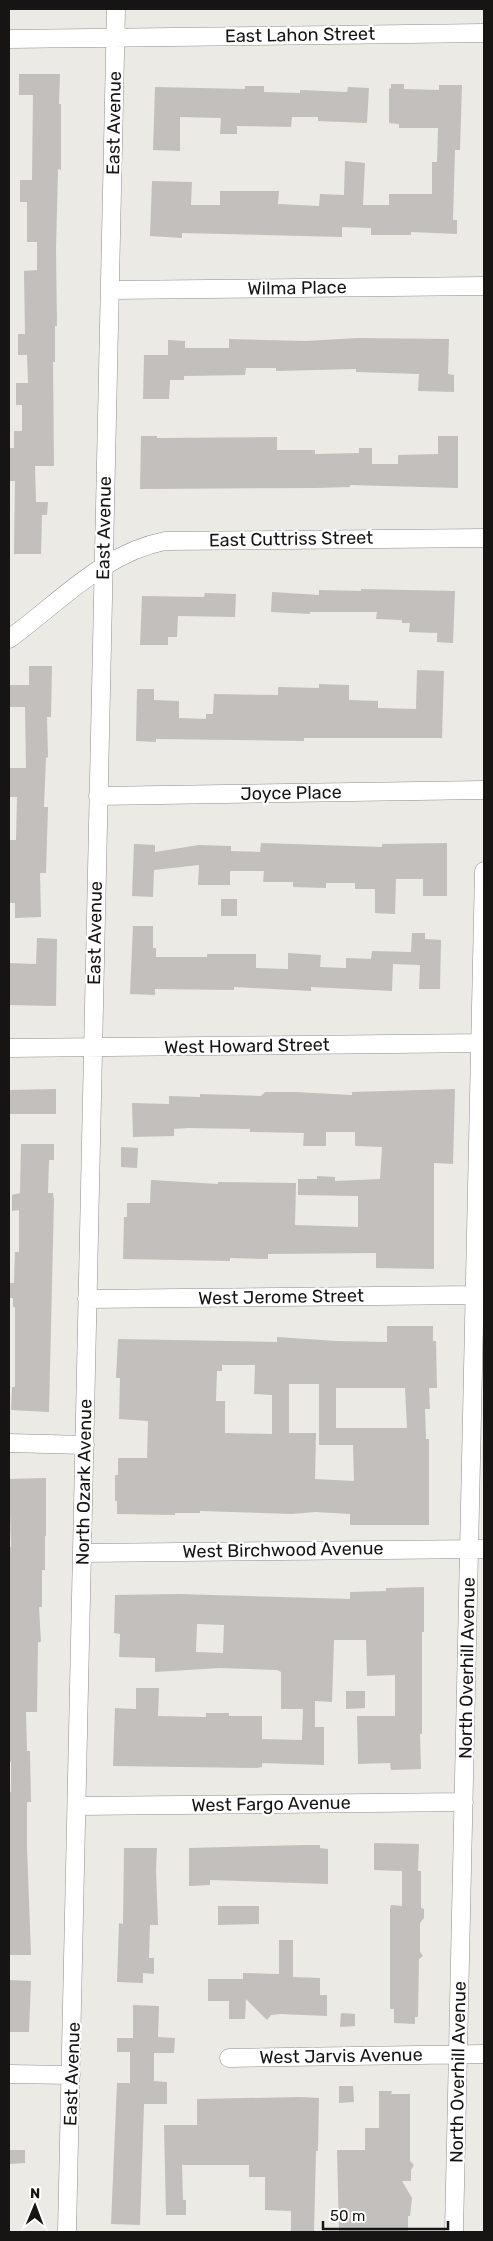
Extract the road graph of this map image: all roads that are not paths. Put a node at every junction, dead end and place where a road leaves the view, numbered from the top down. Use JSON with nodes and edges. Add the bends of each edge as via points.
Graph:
{"nodes":[{"id":1,"x":116,"y":9,"type":"edge"},
{"id":2,"x":484,"y":33,"type":"edge"},
{"id":3,"x":116,"y":38,"type":"junction"},
{"id":4,"x":9,"y":39,"type":"edge"},
{"id":5,"x":484,"y":286,"type":"edge"},
{"id":6,"x":110,"y":290,"type":"junction"},
{"id":7,"x":484,"y":538,"type":"edge"},
{"id":8,"x":104,"y":565,"type":"junction"},
{"id":9,"x":9,"y":638,"type":"edge"},
{"id":10,"x":484,"y":790,"type":"edge"},
{"id":11,"x":98,"y":796,"type":"junction"},
{"id":12,"x":484,"y":872,"type":"edge"},
{"id":13,"x":483,"y":1043,"type":"edge"},
{"id":14,"x":9,"y":1048,"type":"edge"},
{"id":15,"x":92,"y":1048,"type":"junction"},
{"id":16,"x":475,"y":1295,"type":"junction"},
{"id":17,"x":87,"y":1299,"type":"junction"},
{"id":18,"x":9,"y":1443,"type":"edge"},
{"id":19,"x":84,"y":1445,"type":"junction"},
{"id":20,"x":477,"y":1549,"type":"edge"},
{"id":21,"x":83,"y":1552,"type":"junction"},
{"id":22,"x":464,"y":1802,"type":"junction"},
{"id":23,"x":78,"y":1806,"type":"junction"},
{"id":24,"x":76,"y":1916,"type":"joint"},
{"id":25,"x":458,"y":2054,"type":"junction"},
{"id":26,"x":484,"y":2054,"type":"edge"},
{"id":27,"x":229,"y":2058,"type":"dead end"},
{"id":28,"x":9,"y":2074,"type":"edge"},
{"id":29,"x":72,"y":2075,"type":"junction"},
{"id":30,"x":67,"y":2232,"type":"edge"},
{"id":31,"x":454,"y":2232,"type":"edge"}],
"edges":[{"from":1,"to":3,"type":"street","name":"East Avenue"},
{"from":2,"to":3,"type":"street","name":"East Lahon Street"},
{"from":3,"to":4,"type":"street","name":"East Lahon Street"},
{"from":3,"to":6,"type":"street","name":"East Avenue"},
{"from":5,"to":6,"type":"street","name":"Wilma Place"},
{"from":6,"to":8,"type":"street","name":"East Avenue"},
{"from":7,"to":8,"type":"street","name":"East Cuttriss Street","via":[[165,541],[145,544]]},
{"from":8,"to":9,"type":"street","name":"East Cuttriss Street"},
{"from":8,"to":11,"type":"street","name":"East Avenue"},
{"from":10,"to":11,"type":"street","name":"Joyce Place"},
{"from":11,"to":15,"type":"street","name":"East Avenue"},
{"from":12,"to":13,"type":"street","name":"North Overhill Avenue"},
{"from":13,"to":15,"type":"street","name":"West Howard Street"},
{"from":13,"to":16,"type":"street","name":"North Overhill Avenue"},
{"from":14,"to":15,"type":"street","name":"West Howard Street"},
{"from":15,"to":17,"type":"street","name":"North Ozark Avenue"},
{"from":16,"to":17,"type":"street","name":"West Jerome Street"},
{"from":16,"to":20,"type":"street","name":"North Overhill Avenue"},
{"from":17,"to":19,"type":"street","name":"North Ozark Avenue"},
{"from":18,"to":19,"type":"street"},
{"from":19,"to":21,"type":"street","name":"North Ozark Avenue"},
{"from":20,"to":21,"type":"street","name":"West Birchwood Avenue"},
{"from":20,"to":22,"type":"street","name":"North Overhill Avenue"},
{"from":21,"to":23,"type":"street","name":"North Ozark Avenue"},
{"from":22,"to":23,"type":"street","name":"West Fargo Avenue"},
{"from":22,"to":25,"type":"street","name":"North Overhill Avenue"},
{"from":23,"to":24,"type":"street","name":"North Ozark Avenue"},
{"from":24,"to":29,"type":"street","name":"East Avenue"},
{"from":25,"to":26,"type":"street","name":"West Jarvis Avenue"},
{"from":25,"to":27,"type":"street","name":"West Jarvis Avenue"},
{"from":25,"to":31,"type":"street","name":"North Overhill Avenue"},
{"from":28,"to":29,"type":"street"},
{"from":29,"to":30,"type":"street","name":"East Avenue"}]}
